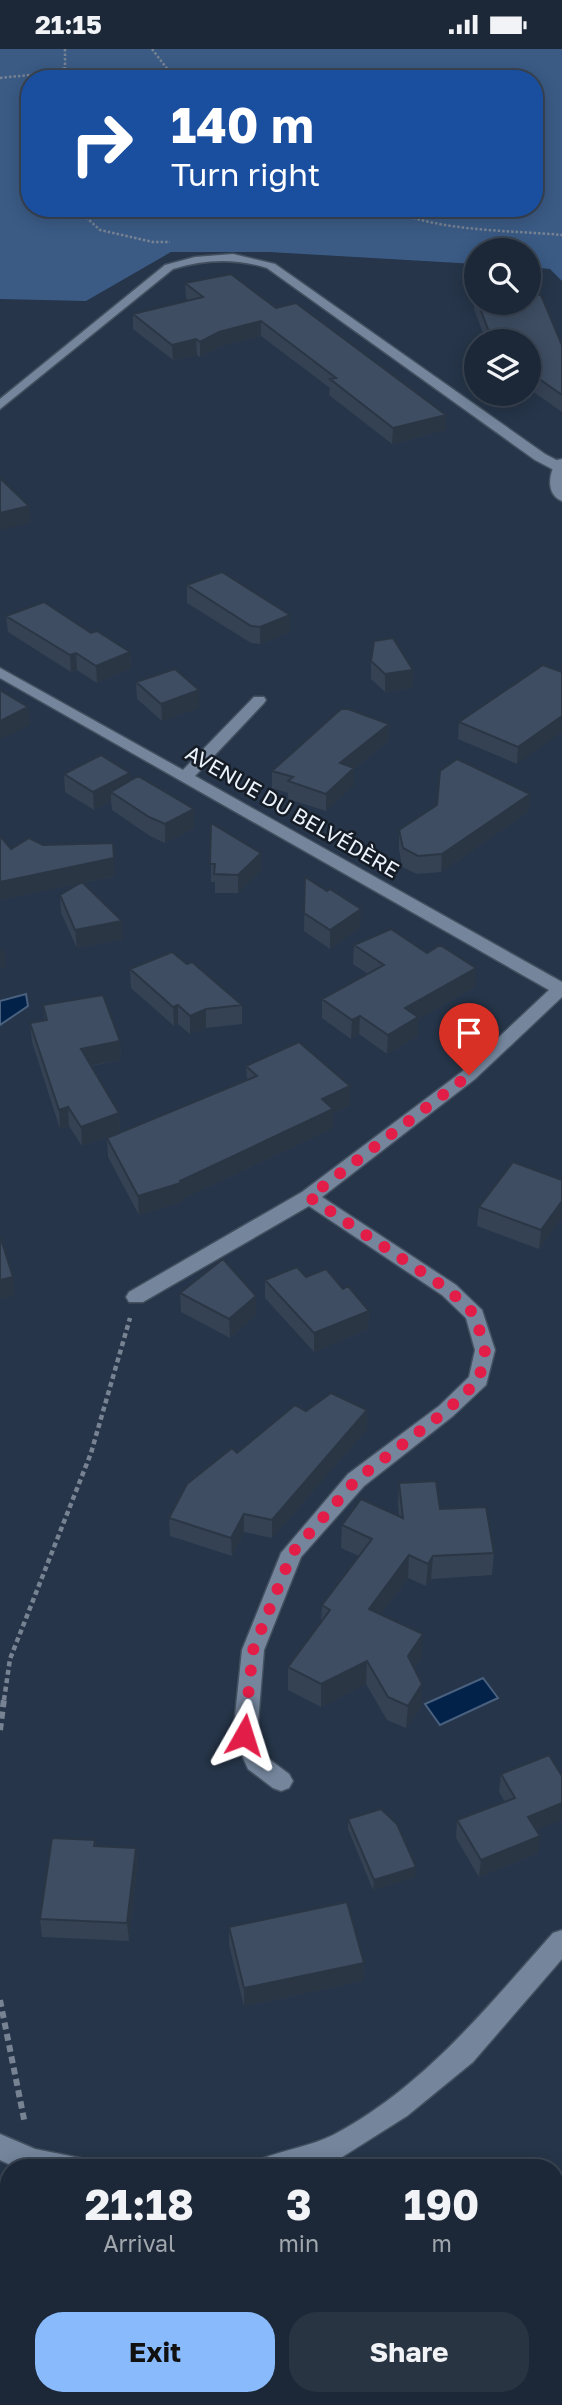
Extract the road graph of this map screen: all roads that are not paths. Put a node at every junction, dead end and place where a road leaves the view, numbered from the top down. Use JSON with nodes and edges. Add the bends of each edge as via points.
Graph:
{"nodes":[{"id":1,"x":0,"y":405,"type":"edge"},
{"id":2,"x":561,"y":465,"type":"edge"},
{"id":3,"x":562,"y":497,"type":"edge"},
{"id":4,"x":0,"y":672,"type":"edge"},
{"id":5,"x":259,"y":700,"type":"dead end"},
{"id":6,"x":185,"y":777,"type":"junction"},
{"id":7,"x":560,"y":988,"type":"edge"},
{"id":8,"x":309,"y":1197,"type":"junction"},
{"id":9,"x":135,"y":1297,"type":"road end"},
{"id":10,"x":281,"y":1781,"type":"dead end"},
{"id":11,"x":562,"y":1941,"type":"edge"},
{"id":12,"x":0,"y":2147,"type":"edge"},
{"id":13,"x":21,"y":2159,"type":"edge"},
{"id":14,"x":298,"y":2159,"type":"edge"}],
"edges":[{"from":1,"to":2,"type":"street","via":[[169,267],[196,258],[225,256],[253,259],[271,267],[540,457]]},
{"from":2,"to":3,"type":"street","via":[[555,485]]},
{"from":4,"to":6,"type":"street","name":"AVENUE DU BELVÉDÈRE"},
{"from":5,"to":6,"type":"street"},
{"from":6,"to":7,"type":"street","name":"AVENUE DU BELVÉDÈRE"},
{"from":7,"to":8,"type":"street","via":[[469,1075]]},
{"from":8,"to":9,"type":"street"},
{"from":8,"to":10,"type":"street","via":[[449,1290],[475,1315],[485,1350],[479,1380],[356,1480],[292,1553],[253,1650],[244,1735],[256,1762]]},
{"from":11,"to":14,"type":"street","via":[[464,2053],[398,2108],[339,2145]]},
{"from":12,"to":13,"type":"street"}]}
